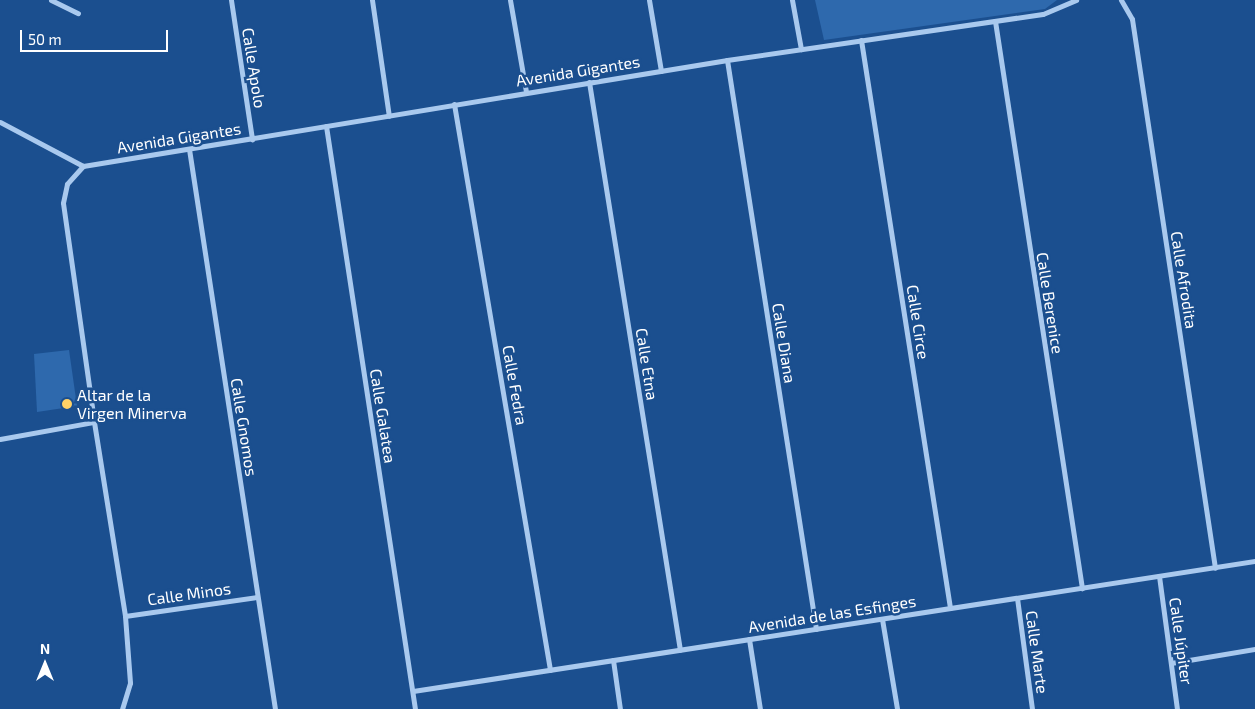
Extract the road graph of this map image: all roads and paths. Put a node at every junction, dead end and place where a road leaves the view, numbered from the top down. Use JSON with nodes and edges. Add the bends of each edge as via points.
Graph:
{"nodes":[{"id":1,"x":51,"y":0,"type":"edge"},
{"id":2,"x":231,"y":0,"type":"edge"},
{"id":3,"x":372,"y":0,"type":"edge"},
{"id":4,"x":510,"y":0,"type":"edge"},
{"id":5,"x":649,"y":0,"type":"edge"},
{"id":6,"x":792,"y":0,"type":"edge"},
{"id":7,"x":1076,"y":0,"type":"edge"},
{"id":8,"x":1121,"y":0,"type":"edge"},
{"id":9,"x":78,"y":13,"type":"dead end"},
{"id":10,"x":995,"y":21,"type":"junction"},
{"id":11,"x":861,"y":40,"type":"junction"},
{"id":12,"x":801,"y":49,"type":"junction"},
{"id":13,"x":727,"y":60,"type":"junction"},
{"id":14,"x":661,"y":71,"type":"junction"},
{"id":15,"x":589,"y":82,"type":"junction"},
{"id":16,"x":526,"y":92,"type":"junction"},
{"id":17,"x":454,"y":104,"type":"junction"},
{"id":18,"x":389,"y":116,"type":"junction"},
{"id":19,"x":0,"y":122,"type":"edge"},
{"id":20,"x":326,"y":126,"type":"junction"},
{"id":21,"x":252,"y":139,"type":"junction"},
{"id":22,"x":189,"y":149,"type":"junction"},
{"id":23,"x":83,"y":166,"type":"junction"},
{"id":24,"x":94,"y":422,"type":"junction"},
{"id":25,"x":0,"y":440,"type":"edge"},
{"id":26,"x":1255,"y":561,"type":"edge"},
{"id":27,"x":1214,"y":568,"type":"junction"},
{"id":28,"x":1159,"y":576,"type":"junction"},
{"id":29,"x":1082,"y":588,"type":"junction"},
{"id":30,"x":257,"y":597,"type":"junction"},
{"id":31,"x":1017,"y":598,"type":"junction"},
{"id":32,"x":950,"y":608,"type":"junction"},
{"id":33,"x":125,"y":616,"type":"junction"},
{"id":34,"x":882,"y":619,"type":"junction"},
{"id":35,"x":816,"y":629,"type":"junction"},
{"id":36,"x":749,"y":639,"type":"junction"},
{"id":37,"x":1255,"y":649,"type":"edge"},
{"id":38,"x":680,"y":650,"type":"junction"},
{"id":39,"x":613,"y":660,"type":"junction"},
{"id":40,"x":1171,"y":663,"type":"junction"},
{"id":41,"x":550,"y":670,"type":"junction"},
{"id":42,"x":413,"y":691,"type":"junction"},
{"id":43,"x":122,"y":709,"type":"edge"},
{"id":44,"x":275,"y":709,"type":"edge"},
{"id":45,"x":415,"y":709,"type":"edge"},
{"id":46,"x":620,"y":709,"type":"edge"},
{"id":47,"x":760,"y":709,"type":"edge"},
{"id":48,"x":897,"y":709,"type":"edge"},
{"id":49,"x":1032,"y":709,"type":"edge"},
{"id":50,"x":1177,"y":709,"type":"edge"}],
"edges":[{"from":1,"to":9,"type":"street"},
{"from":2,"to":21,"type":"street","name":"Calle Apolo"},
{"from":3,"to":18,"type":"street"},
{"from":4,"to":16,"type":"street"},
{"from":5,"to":14,"type":"street"},
{"from":6,"to":12,"type":"street"},
{"from":7,"to":10,"type":"street","name":"Avenida Gigantes","via":[[1043,14]]},
{"from":8,"to":27,"type":"street","name":"Calle Afrodita","via":[[1132,18]]},
{"from":10,"to":11,"type":"street","name":"Avenida Gigantes"},
{"from":10,"to":29,"type":"street","name":"Calle Berenice"},
{"from":11,"to":12,"type":"street","name":"Avenida Gigantes"},
{"from":11,"to":32,"type":"street","name":"Calle Circe"},
{"from":12,"to":13,"type":"street","name":"Avenida Gigantes"},
{"from":13,"to":14,"type":"street","name":"Avenida Gigantes"},
{"from":13,"to":35,"type":"street","name":"Calle Diana"},
{"from":14,"to":15,"type":"street","name":"Avenida Gigantes"},
{"from":15,"to":16,"type":"street","name":"Avenida Gigantes"},
{"from":15,"to":38,"type":"street","name":"Calle Etna"},
{"from":16,"to":17,"type":"street","name":"Avenida Gigantes"},
{"from":17,"to":18,"type":"street","name":"Avenida Gigantes"},
{"from":17,"to":41,"type":"street","name":"Calle Fedra"},
{"from":18,"to":20,"type":"street","name":"Avenida Gigantes"},
{"from":19,"to":23,"type":"street"},
{"from":20,"to":21,"type":"street","name":"Avenida Gigantes"},
{"from":20,"to":42,"type":"street","name":"Calle Galatea"},
{"from":21,"to":22,"type":"street","name":"Avenida Gigantes"},
{"from":22,"to":23,"type":"street","name":"Avenida Gigantes"},
{"from":22,"to":30,"type":"street","name":"Calle Gnomos"},
{"from":23,"to":24,"type":"street","via":[[67,184],[63,203]]},
{"from":24,"to":25,"type":"street"},
{"from":24,"to":33,"type":"street"},
{"from":26,"to":27,"type":"street","name":"Avenida de las Esfinges"},
{"from":27,"to":28,"type":"street","name":"Avenida de las Esfinges"},
{"from":28,"to":29,"type":"street","name":"Avenida de las Esfinges"},
{"from":28,"to":40,"type":"street","name":"Calle Júpiter"},
{"from":29,"to":31,"type":"street","name":"Avenida de las Esfinges"},
{"from":30,"to":33,"type":"street","name":"Calle Minos"},
{"from":30,"to":44,"type":"street","name":"Calle Gnomos"},
{"from":31,"to":32,"type":"street","name":"Avenida de las Esfinges"},
{"from":31,"to":49,"type":"street","name":"Calle Marte"},
{"from":32,"to":34,"type":"street","name":"Avenida de las Esfinges"},
{"from":33,"to":43,"type":"street","via":[[130,683]]},
{"from":34,"to":35,"type":"street","name":"Avenida de las Esfinges"},
{"from":34,"to":48,"type":"street"},
{"from":35,"to":36,"type":"street","name":"Avenida de las Esfinges"},
{"from":36,"to":38,"type":"street","name":"Avenida de las Esfinges"},
{"from":36,"to":47,"type":"street"},
{"from":37,"to":40,"type":"street"},
{"from":38,"to":39,"type":"street","name":"Avenida de las Esfinges"},
{"from":39,"to":41,"type":"street","name":"Avenida de las Esfinges"},
{"from":39,"to":46,"type":"street"},
{"from":40,"to":50,"type":"street","name":"Calle Júpiter"},
{"from":41,"to":42,"type":"street","name":"Avenida de las Esfinges"},
{"from":42,"to":45,"type":"street","name":"Calle Galatea"}]}
